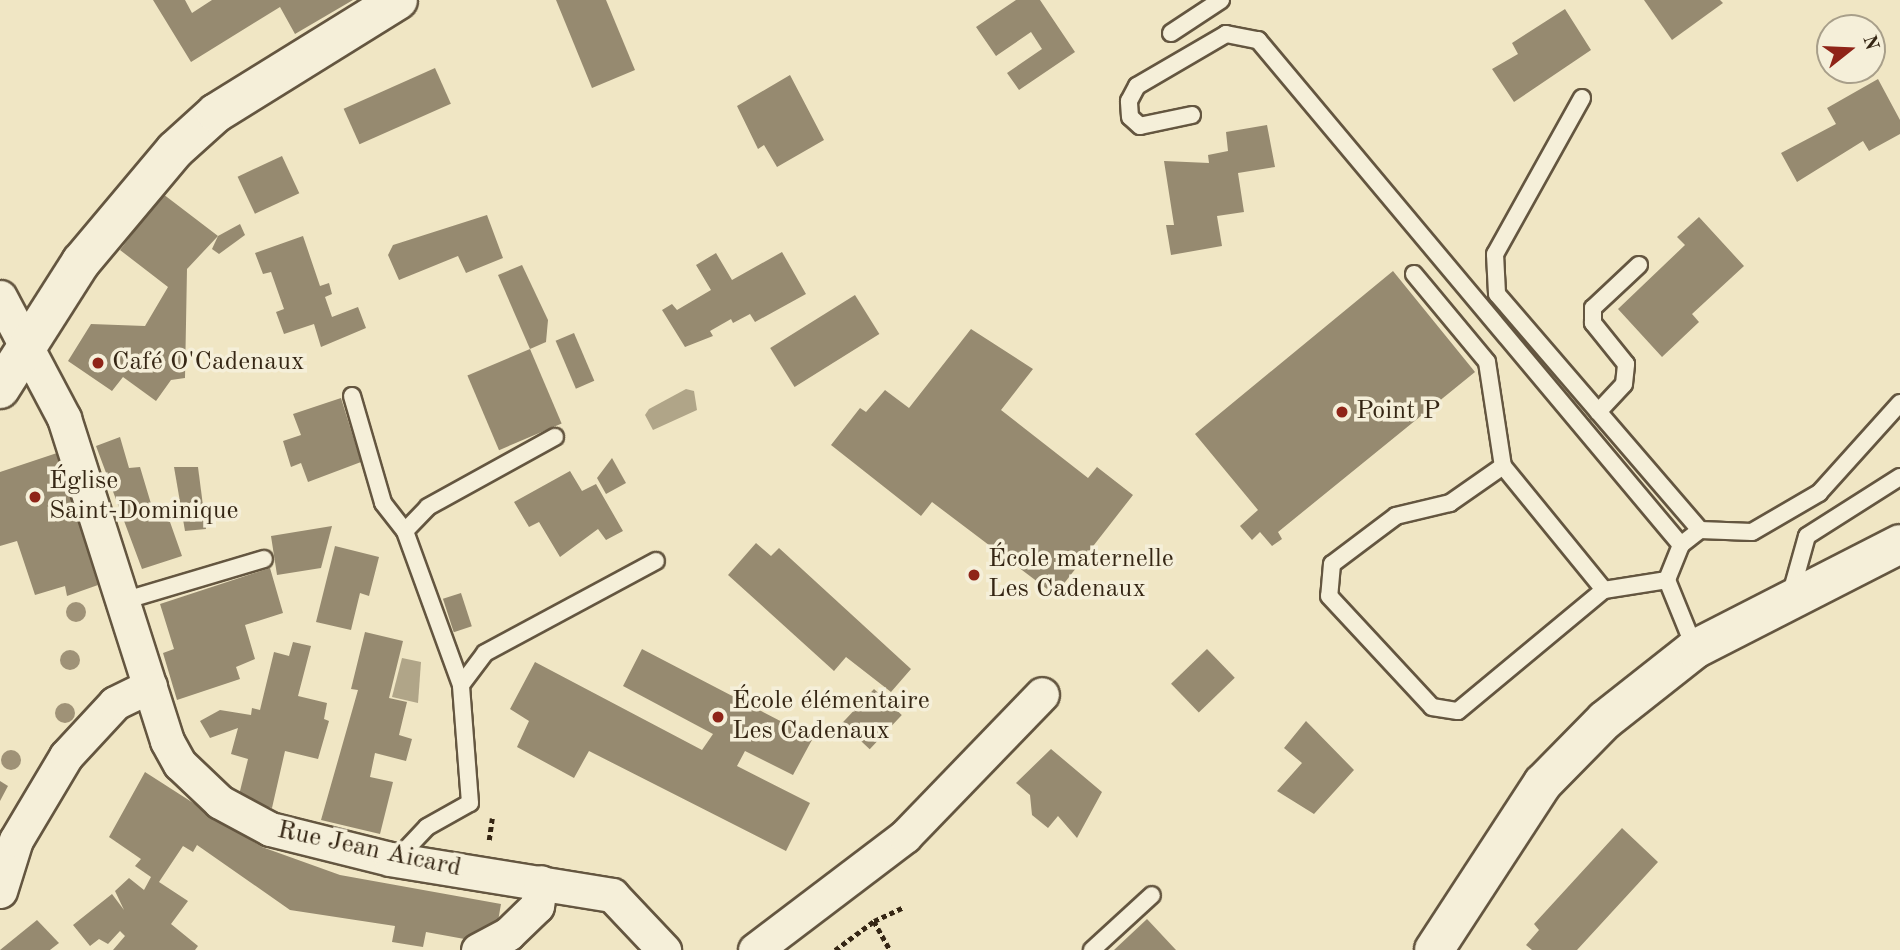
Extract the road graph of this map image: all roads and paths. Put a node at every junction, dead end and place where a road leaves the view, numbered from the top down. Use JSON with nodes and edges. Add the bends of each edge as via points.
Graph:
{"nodes":[{"id":1,"x":398,"y":0,"type":"edge"},
{"id":2,"x":1221,"y":0,"type":"edge"},
{"id":3,"x":1171,"y":33,"type":"dead end"},
{"id":4,"x":1582,"y":98,"type":"dead end"},
{"id":5,"x":1192,"y":114,"type":"dead end"},
{"id":6,"x":1639,"y":265,"type":"dead end"},
{"id":7,"x":1414,"y":274,"type":"dead end"},
{"id":8,"x":0,"y":297,"type":"edge"},
{"id":9,"x":30,"y":345,"type":"junction"},
{"id":10,"x":0,"y":389,"type":"edge"},
{"id":11,"x":352,"y":396,"type":"dead end"},
{"id":12,"x":1900,"y":403,"type":"edge"},
{"id":13,"x":1598,"y":412,"type":"junction"},
{"id":14,"x":555,"y":437,"type":"dead end"},
{"id":15,"x":1503,"y":466,"type":"junction"},
{"id":16,"x":1900,"y":477,"type":"edge"},
{"id":17,"x":1700,"y":530,"type":"junction"},
{"id":18,"x":405,"y":531,"type":"junction"},
{"id":19,"x":1900,"y":544,"type":"edge"},
{"id":20,"x":1681,"y":545,"type":"junction"},
{"id":21,"x":264,"y":559,"type":"dead end"},
{"id":22,"x":656,"y":561,"type":"dead end"},
{"id":23,"x":1667,"y":580,"type":"junction"},
{"id":24,"x":1604,"y":590,"type":"junction"},
{"id":25,"x":1791,"y":596,"type":"junction"},
{"id":26,"x":123,"y":601,"type":"junction"},
{"id":27,"x":1695,"y":649,"type":"junction"},
{"id":28,"x":461,"y":685,"type":"junction"},
{"id":29,"x":150,"y":686,"type":"junction"},
{"id":30,"x":1042,"y":694,"type":"dead end"},
{"id":31,"x":396,"y":860,"type":"junction"},
{"id":32,"x":541,"y":882,"type":"junction"},
{"id":33,"x":0,"y":891,"type":"edge"},
{"id":34,"x":1152,"y":895,"type":"dead end"},
{"id":35,"x":904,"y":906,"type":"dead end"},
{"id":36,"x":874,"y":921,"type":"junction"},
{"id":37,"x":478,"y":950,"type":"edge"},
{"id":38,"x":664,"y":950,"type":"edge"},
{"id":39,"x":755,"y":950,"type":"edge"},
{"id":40,"x":835,"y":950,"type":"edge"},
{"id":41,"x":890,"y":950,"type":"edge"},
{"id":42,"x":1092,"y":950,"type":"edge"},
{"id":43,"x":1434,"y":950,"type":"edge"}],
"edges":[{"from":1,"to":9,"type":"main road","via":[[301,56],[175,150],[81,262]]},
{"from":2,"to":3,"type":"lane"},
{"from":4,"to":13,"type":"lane","via":[[1495,254],[1497,294]]},
{"from":5,"to":20,"type":"lane","via":[[1140,126],[1130,117],[1129,101],[1137,86],[1226,34],[1258,40]]},
{"from":6,"to":13,"type":"lane","via":[[1593,308],[1593,323],[1626,364],[1624,384]]},
{"from":7,"to":15,"type":"lane","via":[[1487,362]]},
{"from":8,"to":9,"type":"street","name":"Rue Jean Aicard"},
{"from":9,"to":10,"type":"main road"},
{"from":9,"to":26,"type":"street","name":"Rue Jean Aicard","via":[[72,440]]},
{"from":11,"to":18,"type":"lane","via":[[383,503]]},
{"from":12,"to":17,"type":"lane","via":[[1819,493],[1752,532]]},
{"from":13,"to":17,"type":"lane"},
{"from":14,"to":18,"type":"lane","via":[[428,507]]},
{"from":15,"to":24,"type":"lane"},
{"from":15,"to":24,"type":"lane","via":[[1450,503],[1396,516],[1332,564],[1329,596],[1432,707],[1458,711]]},
{"from":16,"to":25,"type":"lane","via":[[1807,536]]},
{"from":17,"to":20,"type":"lane"},
{"from":18,"to":28,"type":"lane"},
{"from":19,"to":25,"type":"main road"},
{"from":20,"to":23,"type":"lane"},
{"from":21,"to":26,"type":"lane"},
{"from":22,"to":28,"type":"lane","via":[[485,653]]},
{"from":23,"to":24,"type":"lane"},
{"from":23,"to":27,"type":"lane"},
{"from":25,"to":27,"type":"main road"},
{"from":26,"to":29,"type":"street","name":"Rue Jean Aicard"},
{"from":27,"to":43,"type":"main road","via":[[1605,720],[1542,783]]},
{"from":28,"to":31,"type":"lane","via":[[470,803],[427,827]]},
{"from":29,"to":31,"type":"street","name":"Rue Jean Aicard","via":[[180,764],[220,802],[270,829]]},
{"from":29,"to":33,"type":"street","via":[[115,703],[53,781],[16,840]]},
{"from":30,"to":39,"type":"street","via":[[905,836]]},
{"from":31,"to":32,"type":"street","name":"Rue Jean Aicard"},
{"from":32,"to":37,"type":"street","via":[[537,906],[508,934]]},
{"from":32,"to":38,"type":"street","name":"Rue Jean Aicard","via":[[612,895]]},
{"from":34,"to":42,"type":"lane"},
{"from":35,"to":36,"type":"path"},
{"from":36,"to":40,"type":"path"},
{"from":36,"to":41,"type":"path"}]}
